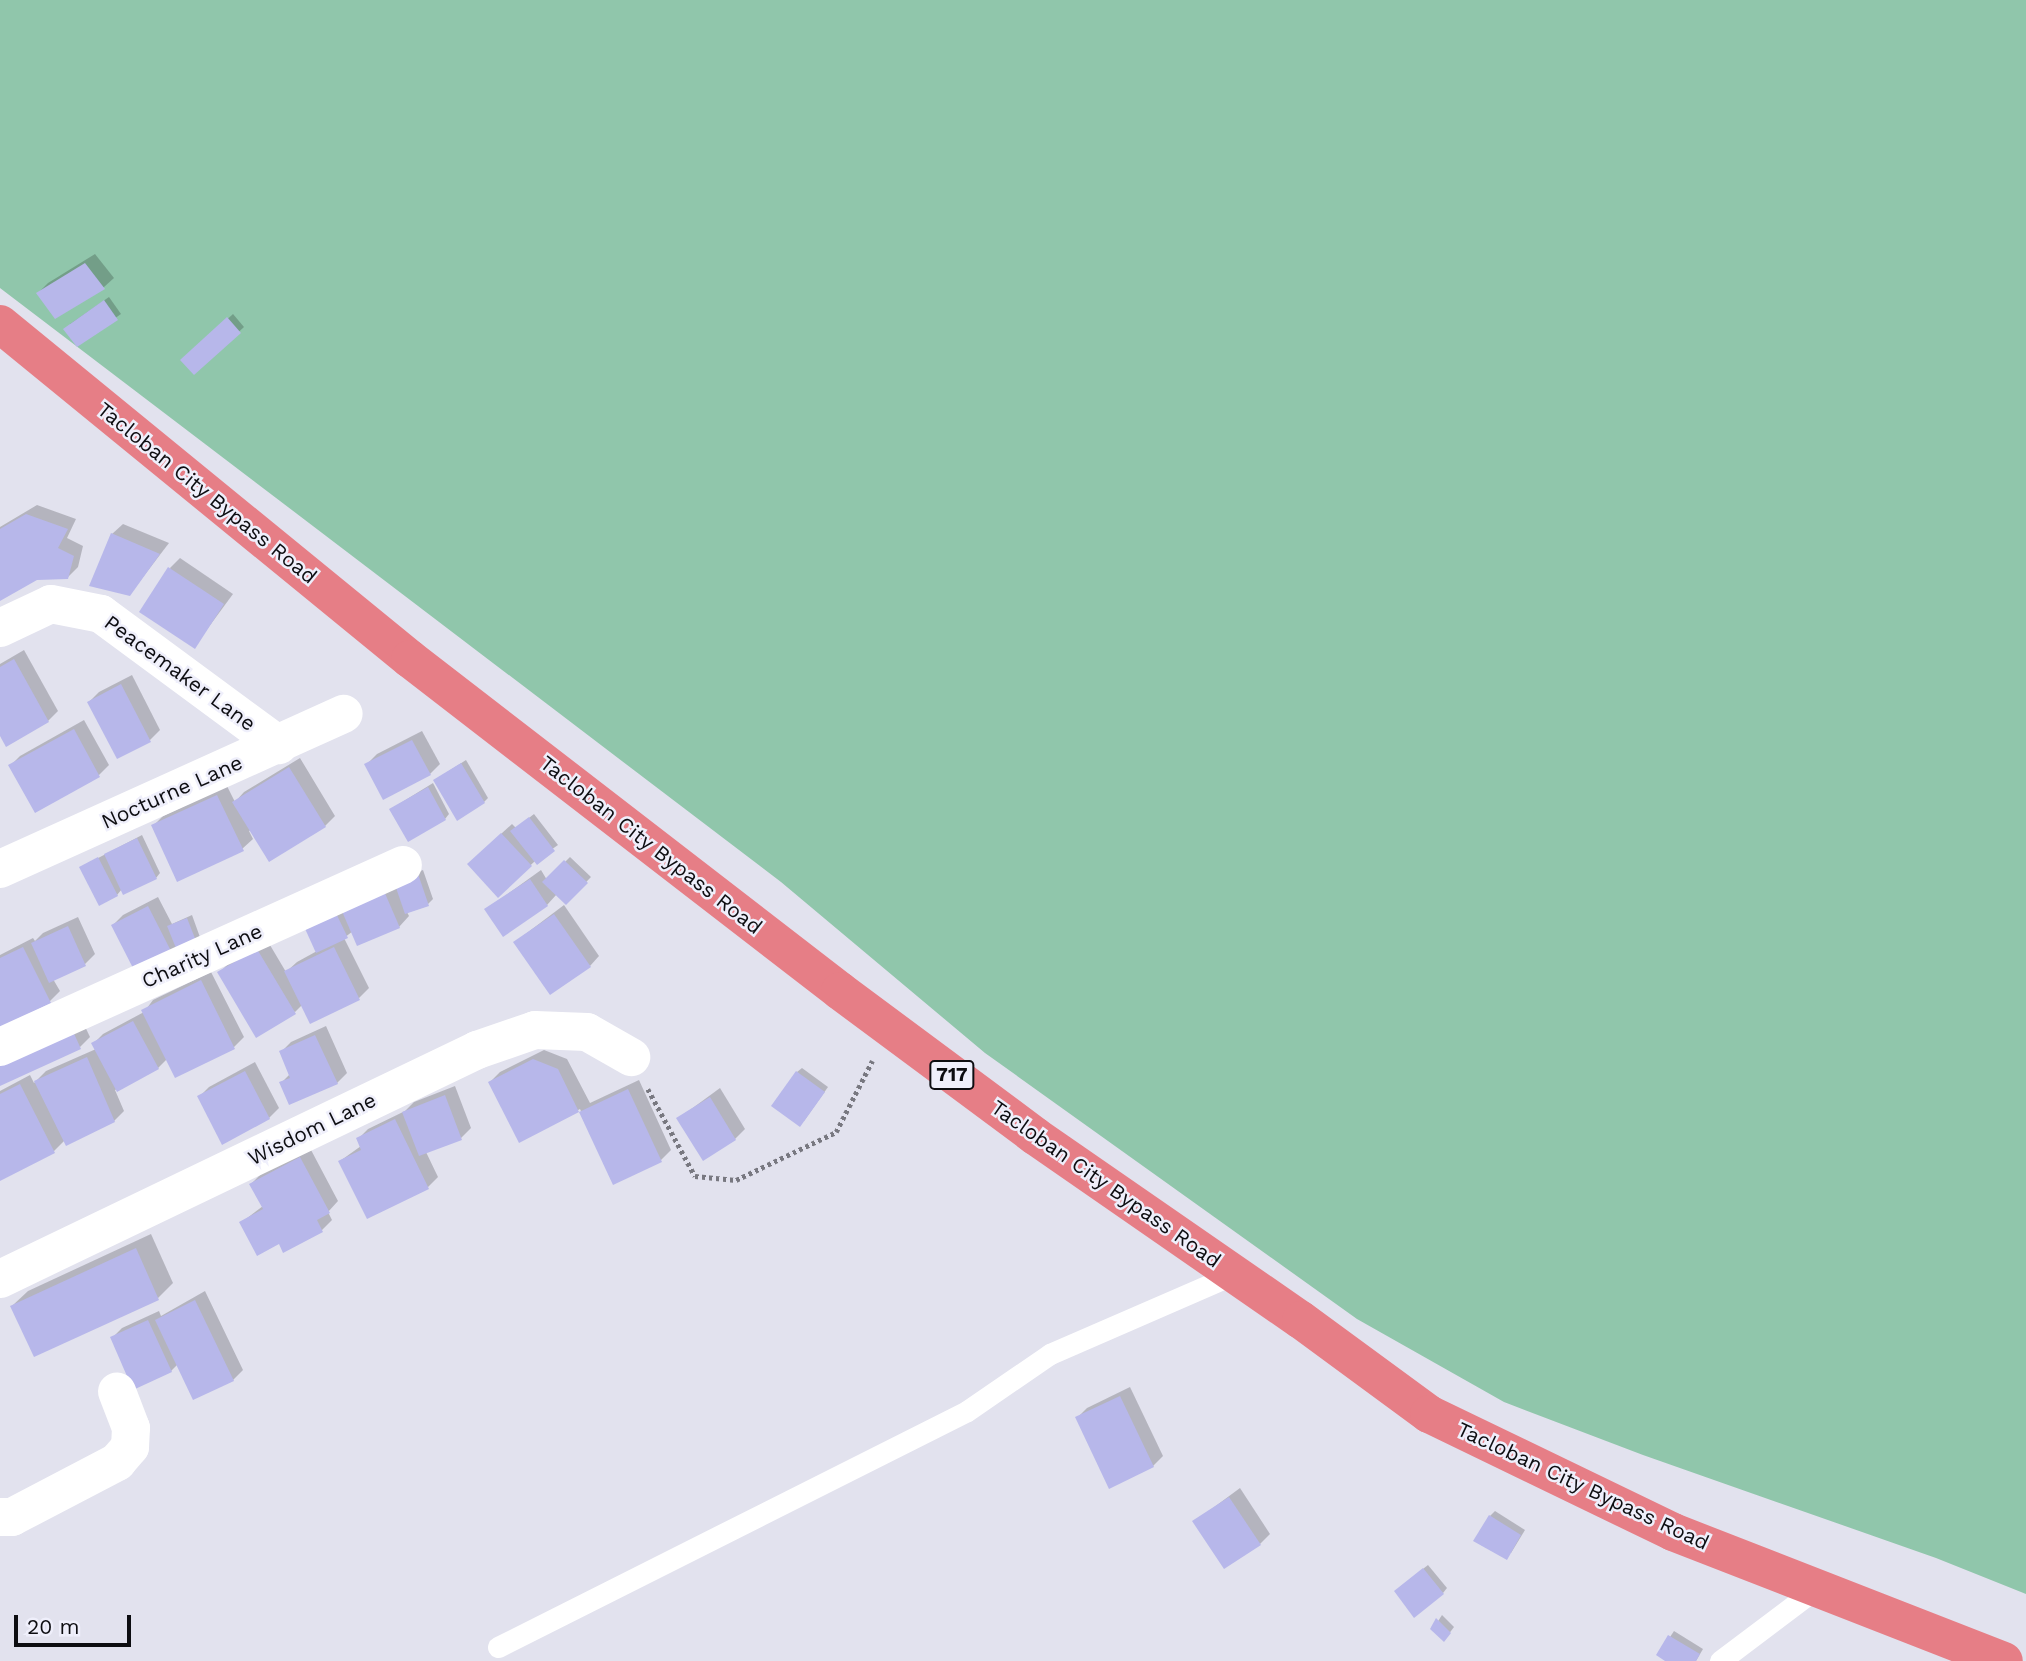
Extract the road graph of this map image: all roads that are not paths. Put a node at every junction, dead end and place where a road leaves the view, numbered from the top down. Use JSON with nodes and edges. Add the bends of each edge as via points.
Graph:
{"nodes":[{"id":1,"x":0,"y":324,"type":"edge"},
{"id":2,"x":0,"y":628,"type":"edge"},
{"id":3,"x":344,"y":715,"type":"dead end"},
{"id":4,"x":279,"y":745,"type":"junction"},
{"id":5,"x":403,"y":865,"type":"dead end"},
{"id":6,"x":0,"y":869,"type":"edge"},
{"id":7,"x":0,"y":1047,"type":"edge"},
{"id":8,"x":631,"y":1057,"type":"road end"},
{"id":9,"x":1234,"y":1274,"type":"junction"},
{"id":10,"x":0,"y":1279,"type":"edge"},
{"id":11,"x":117,"y":1392,"type":"dead end"},
{"id":12,"x":0,"y":1517,"type":"edge"},
{"id":13,"x":1817,"y":1588,"type":"junction"},
{"id":14,"x":498,"y":1647,"type":"dead end"},
{"id":15,"x":1720,"y":1661,"type":"edge"},
{"id":16,"x":2004,"y":1661,"type":"edge"}],
"edges":[{"from":1,"to":9,"type":"highway","name":"Tacloban City Bypass Road","number":"717","via":[[410,659],[889,1028]]},
{"from":2,"to":4,"type":"street","name":"Peacemaker Lane","via":[[51,604],[101,614]]},
{"from":3,"to":4,"type":"street","name":"Nocturne Lane"},
{"from":4,"to":6,"type":"street","name":"Nocturne Lane"},
{"from":5,"to":7,"type":"street","name":"Charity Lane"},
{"from":8,"to":10,"type":"street","name":"Wisdom Lane","via":[[587,1032],[535,1030],[477,1049]]},
{"from":9,"to":13,"type":"highway","name":"Tacloban City Bypass Road","number":"717","via":[[1429,1414],[1673,1532]]},
{"from":9,"to":14,"type":"lane","via":[[1050,1354],[967,1411]]},
{"from":11,"to":12,"type":"street","via":[[131,1429],[130,1447],[117,1462],[12,1517]]},
{"from":13,"to":15,"type":"lane"},
{"from":13,"to":16,"type":"highway","name":"Tacloban City Bypass Road","number":"717"}]}
